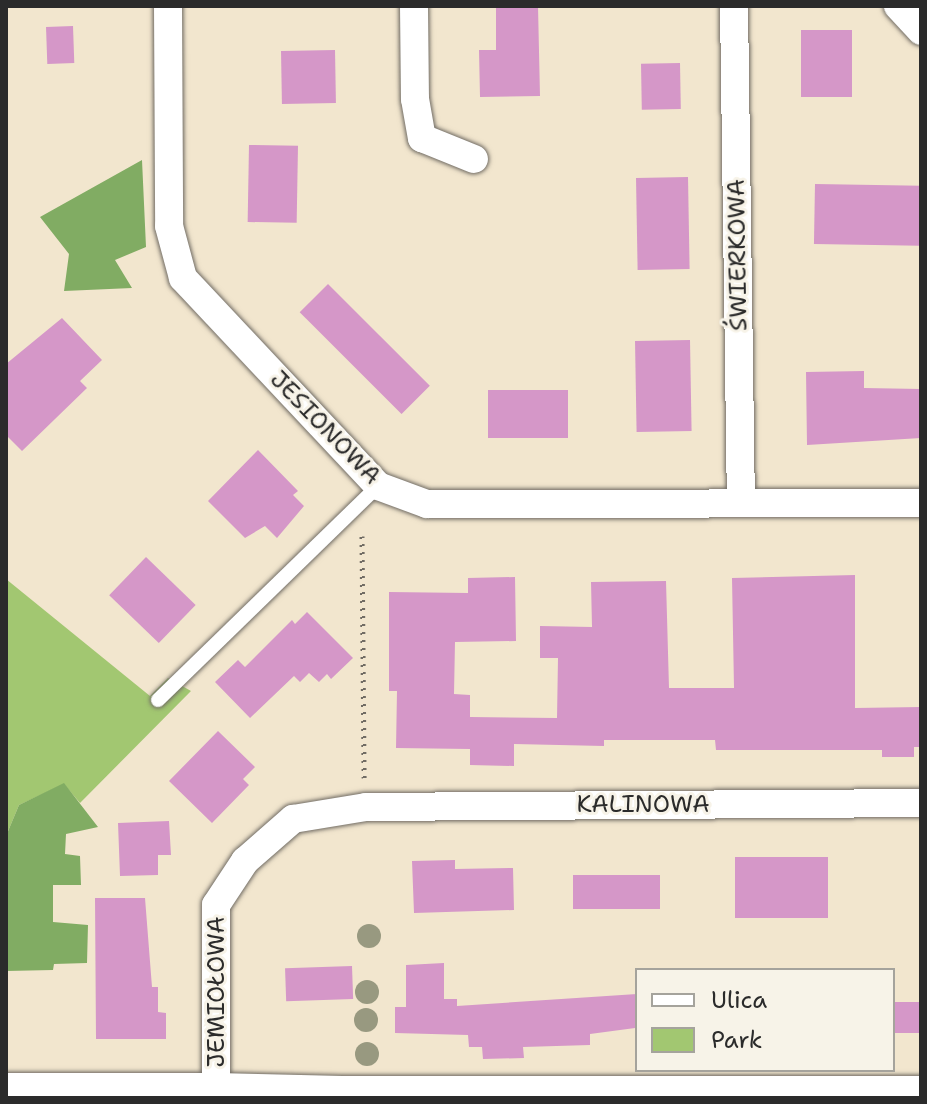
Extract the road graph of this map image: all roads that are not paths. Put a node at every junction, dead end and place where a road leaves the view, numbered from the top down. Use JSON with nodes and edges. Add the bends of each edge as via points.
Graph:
{"nodes":[{"id":1,"x":168,"y":6,"type":"edge"},
{"id":2,"x":414,"y":6,"type":"edge"},
{"id":3,"x":734,"y":6,"type":"edge"},
{"id":4,"x":898,"y":6,"type":"edge"},
{"id":5,"x":921,"y":31,"type":"edge"},
{"id":6,"x":474,"y":159,"type":"dead end"},
{"id":7,"x":371,"y":494,"type":"junction"},
{"id":8,"x":741,"y":503,"type":"junction"},
{"id":9,"x":921,"y":503,"type":"edge"},
{"id":10,"x":158,"y":700,"type":"dead end"},
{"id":11,"x":921,"y":803,"type":"edge"},
{"id":12,"x":366,"y":807,"type":"joint"},
{"id":13,"x":6,"y":1087,"type":"edge"},
{"id":14,"x":216,"y":1087,"type":"junction"},
{"id":15,"x":921,"y":1090,"type":"edge"},
{"id":16,"x":88,"y":1094,"type":"edge"},
{"id":17,"x":342,"y":1094,"type":"edge"}],
"edges":[{"from":1,"to":7,"type":"street","name":"JESIONOWA","via":[[169,226],[183,278]]},
{"from":2,"to":6,"type":"street","via":[[415,99],[422,138]]},
{"from":3,"to":8,"type":"street","name":"ŚWIERKOWA"},
{"from":4,"to":5,"type":"street"},
{"from":7,"to":8,"type":"street","name":"JESIONOWA","via":[[427,504]]},
{"from":7,"to":10,"type":"lane"},
{"from":8,"to":9,"type":"street","name":"JESIONOWA"},
{"from":11,"to":12,"type":"street","name":"KALINOWA"},
{"from":12,"to":14,"type":"street","name":"JEMIOŁOWA","via":[[293,819],[245,861],[216,905]]},
{"from":13,"to":16,"type":"street"},
{"from":14,"to":16,"type":"street"},
{"from":14,"to":17,"type":"street","name":"JEMIOŁOWA"},
{"from":15,"to":17,"type":"street","name":"JEMIOŁOWA"}]}
